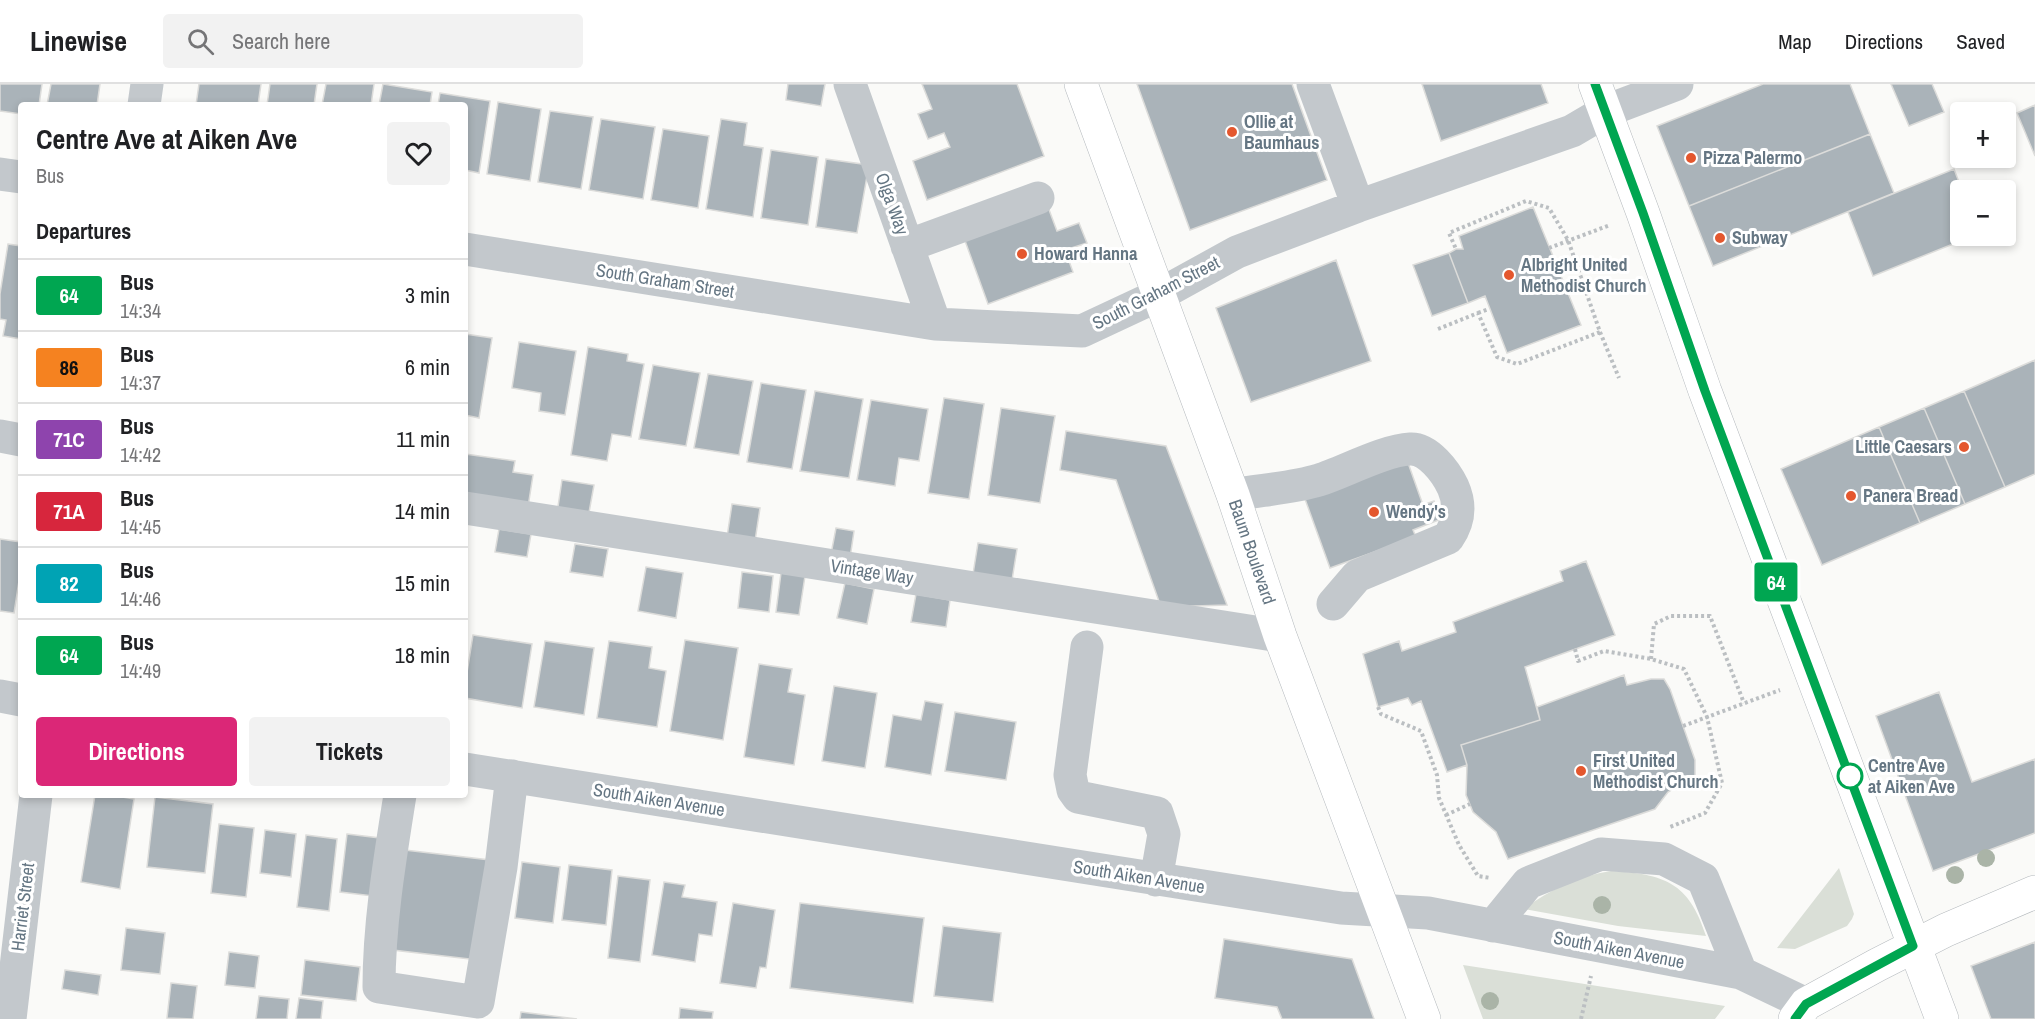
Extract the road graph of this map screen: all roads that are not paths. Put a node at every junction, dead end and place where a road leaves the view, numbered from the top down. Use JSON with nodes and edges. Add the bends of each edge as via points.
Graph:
{"nodes":[{"id":1,"x":147,"y":84,"type":"edge"},
{"id":2,"x":850,"y":84,"type":"edge"},
{"id":3,"x":1081,"y":84,"type":"edge"},
{"id":4,"x":1313,"y":84,"type":"edge"},
{"id":5,"x":1677,"y":84,"type":"edge"},
{"id":6,"x":1600,"y":98,"type":"edge"},
{"id":7,"x":144,"y":102,"type":"edge"},
{"id":8,"x":0,"y":174,"type":"edge"},
{"id":9,"x":18,"y":177,"type":"edge"},
{"id":10,"x":1038,"y":198,"type":"dead end"},
{"id":11,"x":1358,"y":206,"type":"junction"},
{"id":12,"x":907,"y":246,"type":"junction"},
{"id":13,"x":468,"y":249,"type":"edge"},
{"id":14,"x":1159,"y":295,"type":"junction"},
{"id":15,"x":935,"y":324,"type":"junction"},
{"id":16,"x":0,"y":436,"type":"edge"},
{"id":17,"x":18,"y":439,"type":"edge"},
{"id":18,"x":1233,"y":495,"type":"junction"},
{"id":19,"x":468,"y":508,"type":"edge"},
{"id":20,"x":1333,"y":604,"type":"dead end"},
{"id":21,"x":1280,"y":636,"type":"junction"},
{"id":22,"x":1087,"y":647,"type":"dead end"},
{"id":23,"x":0,"y":696,"type":"edge"},
{"id":24,"x":18,"y":699,"type":"edge"},
{"id":25,"x":468,"y":770,"type":"edge"},
{"id":26,"x":512,"y":777,"type":"junction"},
{"id":27,"x":35,"y":798,"type":"edge"},
{"id":28,"x":400,"y":798,"type":"edge"},
{"id":29,"x":1156,"y":880,"type":"junction"},
{"id":30,"x":2035,"y":892,"type":"edge"},
{"id":31,"x":1384,"y":910,"type":"junction"},
{"id":32,"x":1493,"y":926,"type":"junction"},
{"id":33,"x":10,"y":933,"type":"edge"},
{"id":34,"x":1913,"y":946,"type":"junction"},
{"id":35,"x":1741,"y":973,"type":"junction"},
{"id":36,"x":1801,"y":1012,"type":"edge"},
{"id":37,"x":10,"y":1019,"type":"edge"},
{"id":38,"x":1424,"y":1019,"type":"edge"},
{"id":39,"x":1942,"y":1019,"type":"edge"}],
"edges":[{"from":1,"to":7,"type":"street"},
{"from":2,"to":12,"type":"street","name":"Olga Way"},
{"from":3,"to":14,"type":"main road","name":"Baum Boulevard"},
{"from":4,"to":11,"type":"street"},
{"from":5,"to":6,"type":"street","name":"South Graham Street"},
{"from":6,"to":11,"type":"street","name":"South Graham Street","via":[[1572,131]]},
{"from":6,"to":34,"type":"main road"},
{"from":8,"to":9,"type":"street"},
{"from":10,"to":12,"type":"street"},
{"from":11,"to":14,"type":"street","name":"South Graham Street","via":[[1237,252]]},
{"from":12,"to":15,"type":"street","name":"Olga Way"},
{"from":13,"to":15,"type":"street","name":"South Graham Street"},
{"from":14,"to":15,"type":"street","name":"South Graham Street","via":[[1082,331]]},
{"from":14,"to":18,"type":"main road","name":"Baum Boulevard"},
{"from":16,"to":17,"type":"street"},
{"from":18,"to":20,"type":"street","via":[[1317,481],[1412,449],[1425,453],[1440,467],[1453,487],[1458,509],[1457,525],[1448,538],[1358,576]]},
{"from":18,"to":21,"type":"main road","name":"Baum Boulevard"},
{"from":19,"to":21,"type":"street","name":"Vintage Way"},
{"from":21,"to":31,"type":"main road","name":"Baum Boulevard"},
{"from":22,"to":29,"type":"street","via":[[1070,775],[1073,790],[1078,797],[1157,813],[1164,834]]},
{"from":23,"to":24,"type":"street"},
{"from":25,"to":26,"type":"street","name":"South Aiken Avenue"},
{"from":26,"to":28,"type":"street","via":[[478,1002],[379,987]]},
{"from":26,"to":29,"type":"street","name":"South Aiken Avenue"},
{"from":27,"to":33,"type":"street","name":"Harriet Street"},
{"from":29,"to":31,"type":"street","name":"South Aiken Avenue","via":[[1341,908]]},
{"from":30,"to":34,"type":"main road"},
{"from":31,"to":32,"type":"street","name":"South Aiken Avenue","via":[[1428,913]]},
{"from":31,"to":38,"type":"main road","name":"Baum Boulevard"},
{"from":32,"to":35,"type":"street","name":"South Aiken Avenue"},
{"from":32,"to":35,"type":"street","via":[[1528,883],[1601,854],[1664,859],[1703,879]]},
{"from":33,"to":37,"type":"street","name":"Harriet Street"},
{"from":34,"to":36,"type":"main road"},
{"from":34,"to":39,"type":"main road"},
{"from":35,"to":36,"type":"street","name":"South Aiken Avenue"}]}
